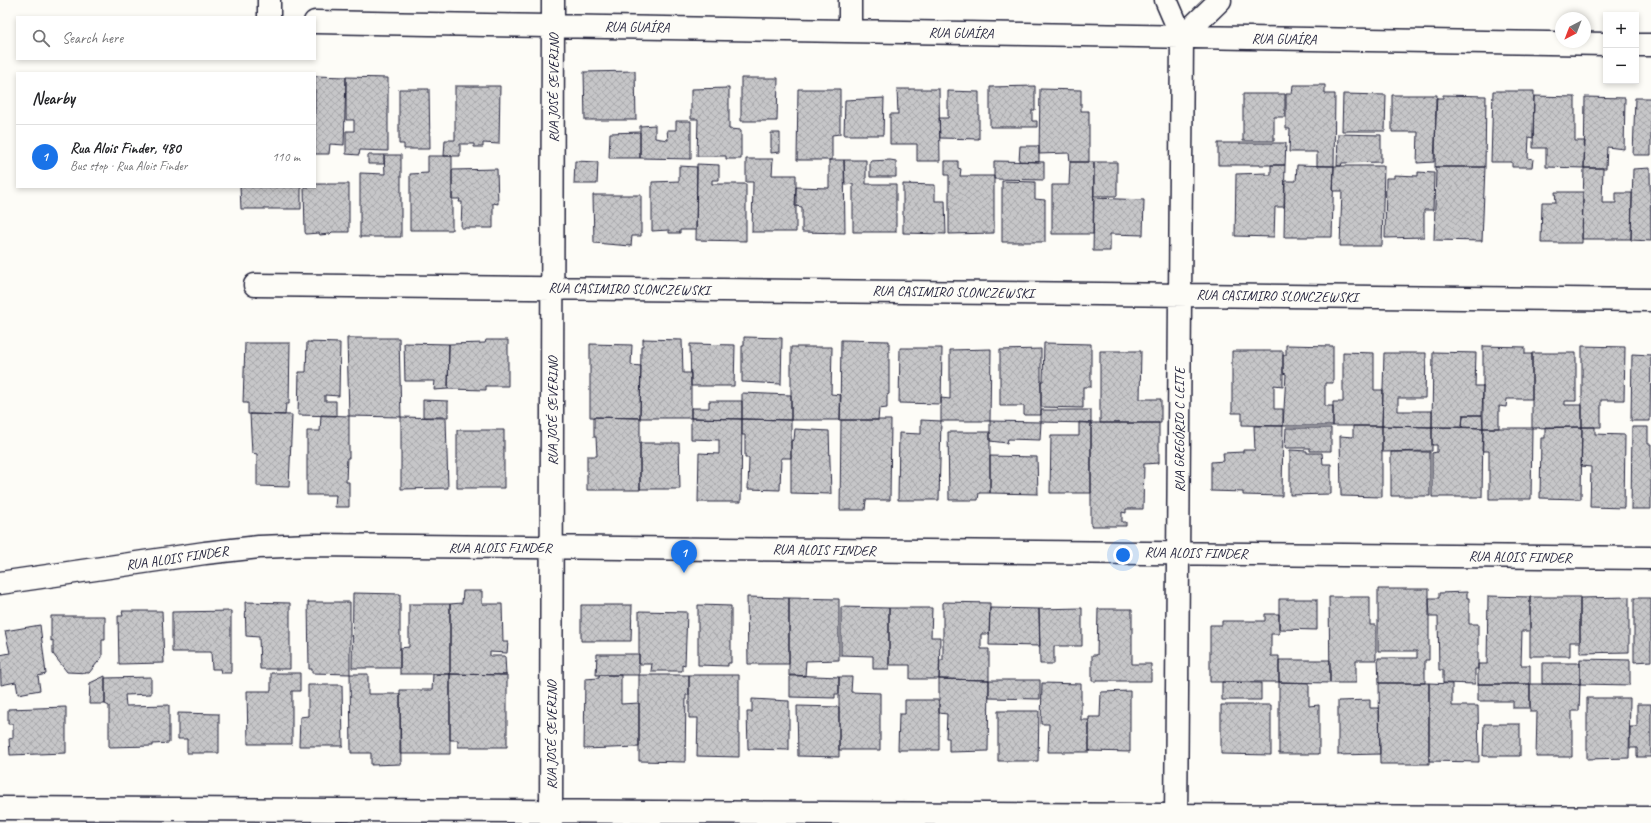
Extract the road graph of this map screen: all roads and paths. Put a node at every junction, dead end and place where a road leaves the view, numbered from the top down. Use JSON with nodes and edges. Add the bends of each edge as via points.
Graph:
{"nodes":[{"id":1,"x":269,"y":0,"type":"edge"},
{"id":2,"x":554,"y":0,"type":"edge"},
{"id":3,"x":850,"y":0,"type":"edge"},
{"id":4,"x":1166,"y":0,"type":"edge"},
{"id":5,"x":1220,"y":0,"type":"edge"},
{"id":6,"x":269,"y":16,"type":"edge"},
{"id":7,"x":316,"y":22,"type":"edge"},
{"id":8,"x":553,"y":26,"type":"junction"},
{"id":9,"x":850,"y":31,"type":"junction"},
{"id":10,"x":1182,"y":37,"type":"junction"},
{"id":11,"x":1603,"y":44,"type":"edge"},
{"id":12,"x":1639,"y":45,"type":"edge"},
{"id":13,"x":1651,"y":45,"type":"edge"},
{"id":14,"x":255,"y":286,"type":"dead end"},
{"id":15,"x":553,"y":288,"type":"junction"},
{"id":16,"x":1180,"y":295,"type":"junction"},
{"id":17,"x":1651,"y":300,"type":"edge"},
{"id":18,"x":552,"y":547,"type":"junction"},
{"id":19,"x":1178,"y":553,"type":"junction"},
{"id":20,"x":1651,"y":558,"type":"edge"},
{"id":21,"x":0,"y":583,"type":"edge"},
{"id":22,"x":0,"y":808,"type":"edge"},
{"id":23,"x":551,"y":817,"type":"edge"},
{"id":24,"x":1651,"y":818,"type":"edge"},
{"id":25,"x":1176,"y":819,"type":"edge"}],
"edges":[{"from":1,"to":6,"type":"street"},
{"from":2,"to":8,"type":"street","name":"RUA JOSÉ SEVERINO"},
{"from":3,"to":9,"type":"street"},
{"from":4,"to":10,"type":"street","name":"RUA GREGÓRIO C LEITE"},
{"from":5,"to":10,"type":"street"},
{"from":7,"to":8,"type":"street","name":"RUA GUAÍRA"},
{"from":8,"to":9,"type":"street","name":"RUA GUAÍRA"},
{"from":8,"to":15,"type":"street","name":"RUA JOSÉ SEVERINO"},
{"from":9,"to":10,"type":"street","name":"RUA GUAÍRA"},
{"from":10,"to":11,"type":"street","name":"RUA GUAÍRA"},
{"from":10,"to":16,"type":"street","name":"RUA GREGÓRIO C LEITE"},
{"from":12,"to":13,"type":"street"},
{"from":14,"to":15,"type":"street","name":"RUA CASIMIRO SLONCZEWSKI"},
{"from":15,"to":16,"type":"street","name":"RUA CASIMIRO SLONCZEWSKI"},
{"from":15,"to":18,"type":"street","name":"RUA JOSÉ SEVERINO"},
{"from":16,"to":17,"type":"street","name":"RUA CASIMIRO SLONCZEWSKI"},
{"from":16,"to":19,"type":"street","name":"RUA GREGÓRIO C LEITE"},
{"from":18,"to":19,"type":"street","name":"RUA ALOIS FINDER"},
{"from":18,"to":21,"type":"street","name":"RUA ALOIS FINDER","via":[[259,547]]},
{"from":18,"to":23,"type":"street","name":"RUA JOSÉ SEVERINO"},
{"from":19,"to":20,"type":"street","name":"RUA ALOIS FINDER"},
{"from":19,"to":25,"type":"street","name":"RUA GREGÓRIO C LEITE"},
{"from":22,"to":23,"type":"street"},
{"from":23,"to":25,"type":"street"},
{"from":24,"to":25,"type":"street"}]}
